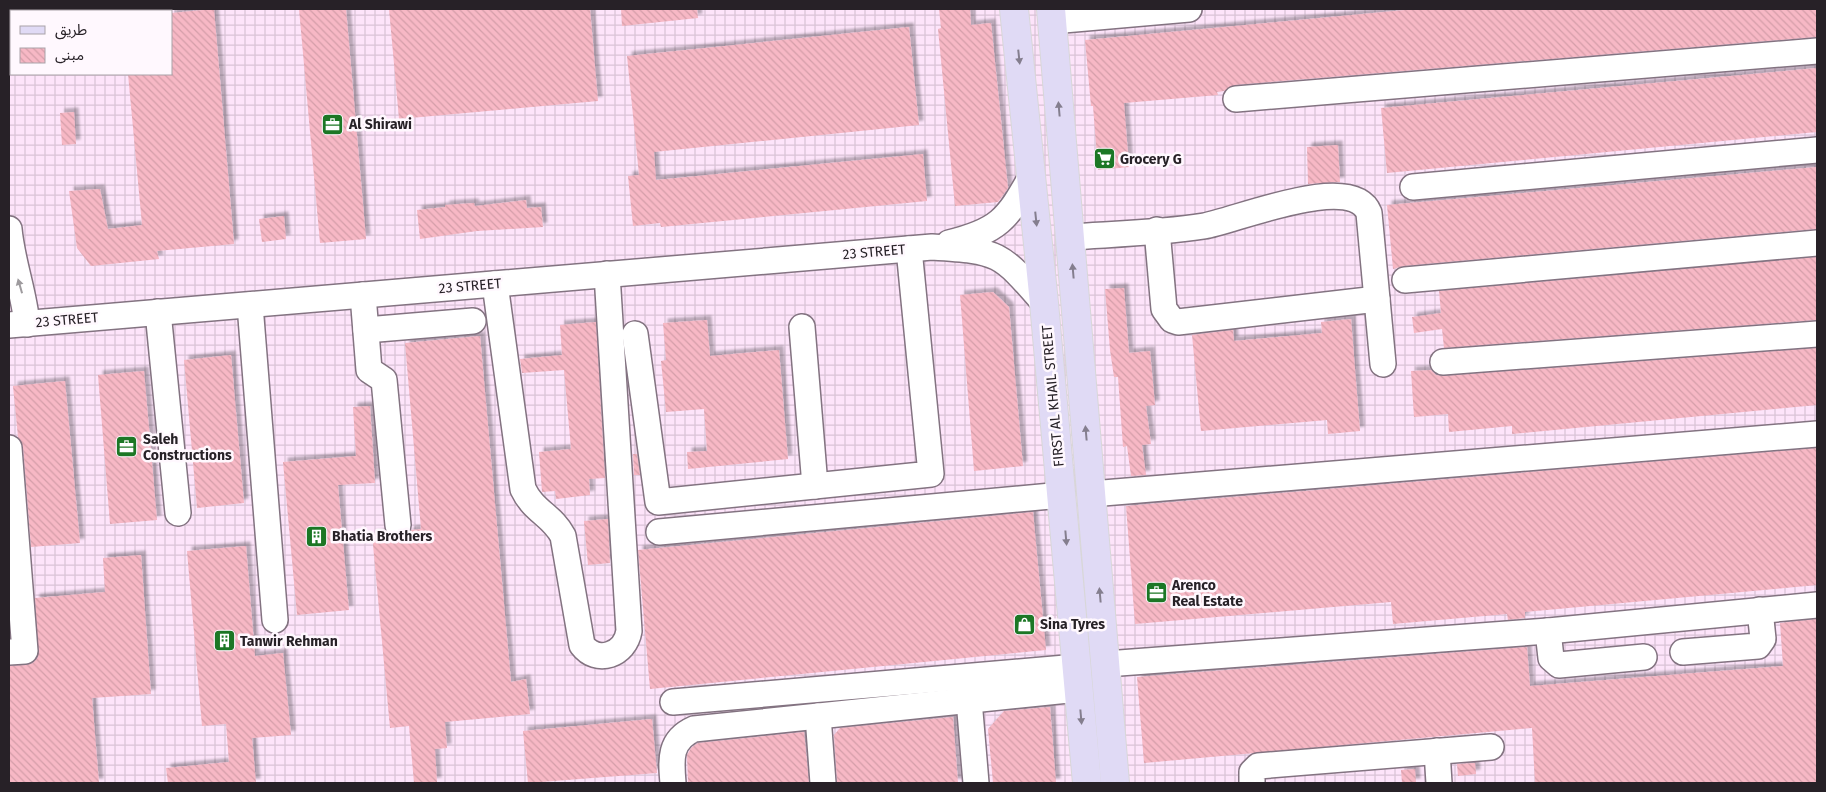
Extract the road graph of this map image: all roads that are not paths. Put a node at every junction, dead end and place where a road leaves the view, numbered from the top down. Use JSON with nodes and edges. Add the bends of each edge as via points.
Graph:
{"nodes":[{"id":1,"x":1014,"y":9,"type":"edge"},
{"id":2,"x":1189,"y":9,"type":"edge"},
{"id":3,"x":1051,"y":15,"type":"edge"},
{"id":4,"x":1817,"y":50,"type":"edge"},
{"id":5,"x":1236,"y":99,"type":"dead end"},
{"id":6,"x":1817,"y":150,"type":"edge"},
{"id":7,"x":1031,"y":177,"type":"junction"},
{"id":8,"x":1413,"y":186,"type":"dead end"},
{"id":9,"x":1157,"y":230,"type":"junction"},
{"id":10,"x":1070,"y":237,"type":"junction"},
{"id":11,"x":1817,"y":243,"type":"edge"},
{"id":12,"x":9,"y":246,"type":"edge"},
{"id":13,"x":921,"y":248,"type":"junction"},
{"id":14,"x":607,"y":274,"type":"junction"},
{"id":15,"x":1405,"y":280,"type":"dead end"},
{"id":16,"x":495,"y":284,"type":"junction"},
{"id":17,"x":363,"y":295,"type":"junction"},
{"id":18,"x":1377,"y":298,"type":"junction"},
{"id":19,"x":1044,"y":303,"type":"junction"},
{"id":20,"x":250,"y":305,"type":"junction"},
{"id":21,"x":158,"y":312,"type":"junction"},
{"id":22,"x":473,"y":321,"type":"dead end"},
{"id":23,"x":18,"y":324,"type":"edge"},
{"id":24,"x":802,"y":327,"type":"dead end"},
{"id":25,"x":366,"y":330,"type":"junction"},
{"id":26,"x":635,"y":334,"type":"dead end"},
{"id":27,"x":1817,"y":334,"type":"edge"},
{"id":28,"x":1443,"y":362,"type":"dead end"},
{"id":29,"x":1383,"y":364,"type":"dead end"},
{"id":30,"x":1817,"y":417,"type":"edge"},
{"id":31,"x":1817,"y":434,"type":"edge"},
{"id":32,"x":1477,"y":445,"type":"dead end"},
{"id":33,"x":9,"y":448,"type":"edge"},
{"id":34,"x":815,"y":486,"type":"junction"},
{"id":35,"x":1092,"y":494,"type":"junction"},
{"id":36,"x":1062,"y":495,"type":"junction"},
{"id":37,"x":178,"y":513,"type":"dead end"},
{"id":38,"x":398,"y":525,"type":"dead end"},
{"id":39,"x":659,"y":532,"type":"dead end"},
{"id":40,"x":1817,"y":605,"type":"edge"},
{"id":41,"x":1760,"y":610,"type":"junction"},
{"id":42,"x":275,"y":620,"type":"dead end"},
{"id":43,"x":1548,"y":631,"type":"junction"},
{"id":44,"x":9,"y":652,"type":"edge"},
{"id":45,"x":1683,"y":652,"type":"dead end"},
{"id":46,"x":1644,"y":657,"type":"dead end"},
{"id":47,"x":1106,"y":664,"type":"junction"},
{"id":48,"x":1078,"y":678,"type":"junction"},
{"id":49,"x":969,"y":700,"type":"junction"},
{"id":50,"x":673,"y":702,"type":"dead end"},
{"id":51,"x":818,"y":716,"type":"junction"},
{"id":52,"x":1491,"y":747,"type":"dead end"},
{"id":53,"x":1437,"y":751,"type":"junction"},
{"id":54,"x":673,"y":783,"type":"edge"},
{"id":55,"x":823,"y":783,"type":"edge"},
{"id":56,"x":976,"y":783,"type":"edge"},
{"id":57,"x":1087,"y":783,"type":"edge"},
{"id":58,"x":1115,"y":783,"type":"edge"},
{"id":59,"x":1252,"y":783,"type":"edge"},
{"id":60,"x":1439,"y":783,"type":"edge"}],
"edges":[{"from":1,"to":7,"type":"main road","name":"FIRST AL KHAIL STREET","one_way":true},
{"from":2,"to":3,"type":"street"},
{"from":10,"to":3,"type":"main road","one_way":true},
{"from":4,"to":5,"type":"street"},
{"from":6,"to":8,"type":"street"},
{"from":7,"to":13,"type":"street","name":"23 STREET","via":[[1015,207],[990,229],[970,238]]},
{"from":7,"to":19,"type":"main road","name":"FIRST AL KHAIL STREET","one_way":true},
{"from":9,"to":10,"type":"street"},
{"from":9,"to":18,"type":"street","via":[[1164,309],[1172,320],[1178,322]]},
{"from":9,"to":18,"type":"street","via":[[1219,223],[1292,201],[1356,200],[1365,205],[1369,213]]},
{"from":35,"to":10,"type":"main road","one_way":true},
{"from":11,"to":15,"type":"street"},
{"from":23,"to":12,"type":"street","one_way":true,"via":[[24,299]]},
{"from":13,"to":14,"type":"street","name":"23 STREET"},
{"from":13,"to":19,"type":"street","name":"23 STREET","via":[[973,250],[995,255],[1014,268]]},
{"from":13,"to":34,"type":"street","via":[[931,474]]},
{"from":14,"to":16,"type":"street","name":"23 STREET"},
{"from":14,"to":16,"type":"street","via":[[629,632],[626,643],[618,652],[601,656],[586,649],[580,639],[563,536],[554,522],[534,507],[523,489]]},
{"from":16,"to":17,"type":"street","name":"23 STREET"},
{"from":17,"to":20,"type":"street","name":"23 STREET"},
{"from":17,"to":25,"type":"street"},
{"from":18,"to":29,"type":"street"},
{"from":19,"to":36,"type":"main road","name":"FIRST AL KHAIL STREET"},
{"from":20,"to":21,"type":"street","name":"23 STREET"},
{"from":20,"to":42,"type":"street"},
{"from":21,"to":23,"type":"street","name":"23 STREET"},
{"from":21,"to":37,"type":"street"},
{"from":22,"to":25,"type":"street"},
{"from":24,"to":34,"type":"street"},
{"from":25,"to":38,"type":"street","via":[[369,370],[384,380]]},
{"from":26,"to":34,"type":"street","via":[[658,502]]},
{"from":27,"to":28,"type":"street"},
{"from":30,"to":32,"type":"street"},
{"from":31,"to":35,"type":"street"},
{"from":33,"to":44,"type":"street","via":[[25,651]]},
{"from":47,"to":35,"type":"main road","one_way":true},
{"from":36,"to":39,"type":"street"},
{"from":36,"to":48,"type":"main road","name":"FIRST AL KHAIL STREET","one_way":true},
{"from":40,"to":41,"type":"street"},
{"from":41,"to":43,"type":"street"},
{"from":41,"to":45,"type":"street","via":[[1763,639],[1758,646]]},
{"from":43,"to":46,"type":"street","via":[[1551,658],[1559,665]]},
{"from":43,"to":47,"type":"street"},
{"from":47,"to":58,"type":"main road"},
{"from":48,"to":49,"type":"street"},
{"from":48,"to":50,"type":"street"},
{"from":48,"to":57,"type":"main road","name":"FIRST AL KHAIL STREET","one_way":true},
{"from":49,"to":51,"type":"street"},
{"from":49,"to":56,"type":"street"},
{"from":51,"to":54,"type":"street","via":[[686,732],[672,752]]},
{"from":51,"to":55,"type":"street"},
{"from":52,"to":53,"type":"street"},
{"from":53,"to":59,"type":"street","via":[[1258,766],[1252,772]]},
{"from":53,"to":60,"type":"street"}]}
